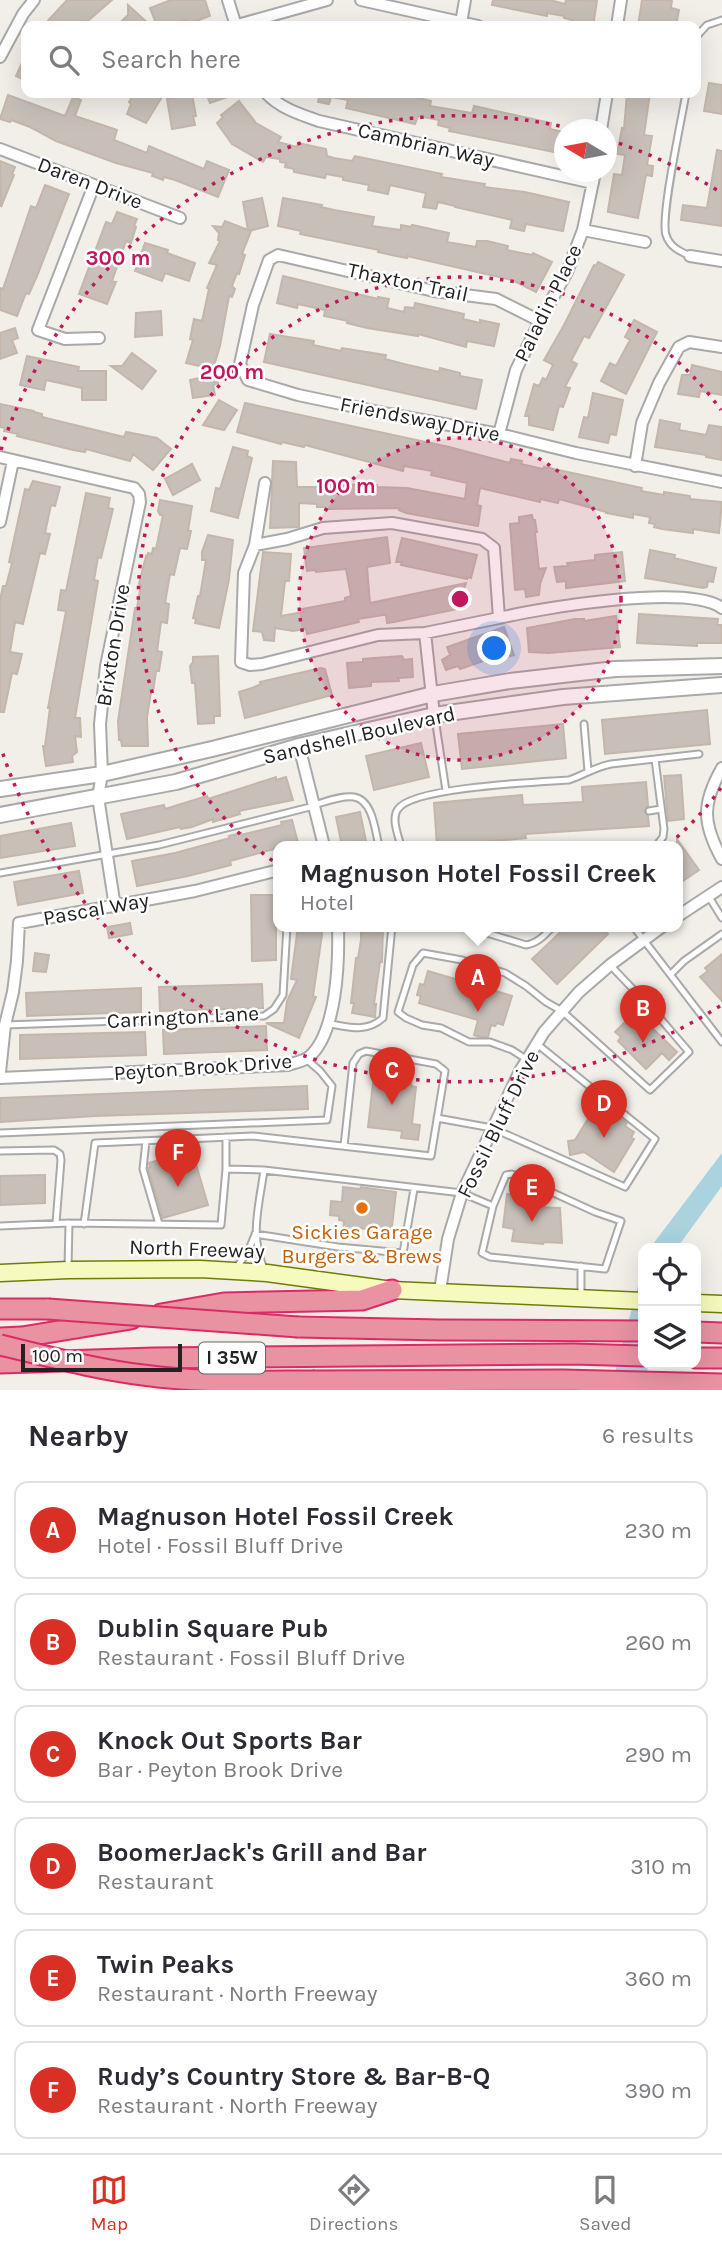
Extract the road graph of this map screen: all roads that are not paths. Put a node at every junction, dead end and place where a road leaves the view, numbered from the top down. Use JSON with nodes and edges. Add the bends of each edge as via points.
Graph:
{"nodes":[{"id":1,"x":34,"y":0,"type":"edge"},
{"id":2,"x":228,"y":0,"type":"edge"},
{"id":3,"x":327,"y":0,"type":"edge"},
{"id":4,"x":361,"y":0,"type":"edge"},
{"id":5,"x":465,"y":0,"type":"edge"},
{"id":6,"x":621,"y":0,"type":"edge"},
{"id":7,"x":722,"y":20,"type":"edge"},
{"id":8,"x":234,"y":21,"type":"edge"},
{"id":9,"x":253,"y":21,"type":"edge"},
{"id":10,"x":452,"y":21,"type":"edge"},
{"id":11,"x":461,"y":21,"type":"edge"},
{"id":12,"x":618,"y":21,"type":"edge"},
{"id":13,"x":701,"y":32,"type":"edge"},
{"id":14,"x":0,"y":57,"type":"edge"},
{"id":15,"x":272,"y":98,"type":"edge"},
{"id":16,"x":606,"y":98,"type":"edge"},
{"id":17,"x":685,"y":98,"type":"edge"},
{"id":18,"x":603,"y":119,"type":"edge"},
{"id":19,"x":0,"y":149,"type":"edge"},
{"id":20,"x":554,"y":169,"type":"edge"},
{"id":21,"x":593,"y":182,"type":"edge"},
{"id":22,"x":94,"y":185,"type":"junction"},
{"id":23,"x":180,"y":218,"type":"dead end"},
{"id":24,"x":583,"y":230,"type":"junction"},
{"id":25,"x":645,"y":242,"type":"dead end"},
{"id":26,"x":690,"y":256,"type":"joint"},
{"id":27,"x":273,"y":257,"type":"joint"},
{"id":28,"x":722,"y":261,"type":"edge"},
{"id":29,"x":540,"y":321,"type":"junction"},
{"id":30,"x":99,"y":338,"type":"dead end"},
{"id":31,"x":722,"y":347,"type":"edge"},
{"id":32,"x":499,"y":434,"type":"junction"},
{"id":33,"x":0,"y":457,"type":"edge"},
{"id":34,"x":13,"y":461,"type":"junction"},
{"id":35,"x":635,"y":466,"type":"junction"},
{"id":36,"x":722,"y":482,"type":"edge"},
{"id":37,"x":265,"y":483,"type":"dead end"},
{"id":38,"x":0,"y":522,"type":"edge"},
{"id":39,"x":255,"y":545,"type":"junction"},
{"id":40,"x":722,"y":608,"type":"edge"},
{"id":41,"x":499,"y":618,"type":"junction"},
{"id":42,"x":425,"y":633,"type":"junction"},
{"id":43,"x":722,"y":666,"type":"edge"},
{"id":44,"x":722,"y":685,"type":"edge"},
{"id":45,"x":433,"y":694,"type":"junction"},
{"id":46,"x":434,"y":715,"type":"junction"},
{"id":47,"x":584,"y":724,"type":"dead end"},
{"id":48,"x":299,"y":746,"type":"junction"},
{"id":49,"x":699,"y":754,"type":"dead end"},
{"id":50,"x":655,"y":759,"type":"junction"},
{"id":51,"x":722,"y":768,"type":"edge"},
{"id":52,"x":588,"y":771,"type":"junction"},
{"id":53,"x":102,"y":774,"type":"junction"},
{"id":54,"x":0,"y":789,"type":"edge"},
{"id":55,"x":446,"y":791,"type":"junction"},
{"id":56,"x":98,"y":797,"type":"junction"},
{"id":57,"x":314,"y":806,"type":"junction"},
{"id":58,"x":661,"y":809,"type":"junction"},
{"id":59,"x":649,"y":811,"type":"dead end"},
{"id":60,"x":0,"y":815,"type":"edge"},
{"id":61,"x":323,"y":841,"type":"edge"},
{"id":62,"x":378,"y":841,"type":"edge"},
{"id":63,"x":400,"y":841,"type":"edge"},
{"id":64,"x":660,"y":841,"type":"edge"},
{"id":65,"x":107,"y":855,"type":"junction"},
{"id":66,"x":722,"y":859,"type":"edge"},
{"id":67,"x":0,"y":873,"type":"edge"},
{"id":68,"x":273,"y":874,"type":"edge"},
{"id":69,"x":722,"y":887,"type":"edge"},
{"id":70,"x":708,"y":897,"type":"junction"},
{"id":71,"x":115,"y":907,"type":"junction"},
{"id":72,"x":683,"y":912,"type":"edge"},
{"id":73,"x":722,"y":918,"type":"edge"},
{"id":74,"x":287,"y":932,"type":"edge"},
{"id":75,"x":338,"y":932,"type":"edge"},
{"id":76,"x":391,"y":932,"type":"edge"},
{"id":77,"x":483,"y":932,"type":"edge"},
{"id":78,"x":547,"y":932,"type":"edge"},
{"id":79,"x":638,"y":932,"type":"edge"},
{"id":80,"x":655,"y":932,"type":"edge"},
{"id":81,"x":722,"y":934,"type":"edge"},
{"id":82,"x":645,"y":940,"type":"junction"},
{"id":83,"x":610,"y":965,"type":"junction"},
{"id":84,"x":671,"y":974,"type":"junction"},
{"id":85,"x":562,"y":1011,"type":"junction"},
{"id":86,"x":330,"y":1024,"type":"junction"},
{"id":87,"x":5,"y":1025,"type":"junction"},
{"id":88,"x":722,"y":1042,"type":"edge"},
{"id":89,"x":537,"y":1044,"type":"junction"},
{"id":90,"x":306,"y":1059,"type":"junction"},
{"id":91,"x":527,"y":1060,"type":"junction"},
{"id":92,"x":0,"y":1072,"type":"edge"},
{"id":93,"x":0,"y":1078,"type":"edge"},
{"id":94,"x":437,"y":1118,"type":"junction"},
{"id":95,"x":492,"y":1128,"type":"junction"},
{"id":96,"x":0,"y":1133,"type":"edge"},
{"id":97,"x":226,"y":1137,"type":"junction"},
{"id":98,"x":146,"y":1141,"type":"junction"},
{"id":99,"x":344,"y":1146,"type":"junction"},
{"id":100,"x":0,"y":1151,"type":"edge"},
{"id":101,"x":226,"y":1169,"type":"junction"},
{"id":102,"x":264,"y":1170,"type":"junction"},
{"id":103,"x":414,"y":1189,"type":"junction"},
{"id":104,"x":462,"y":1193,"type":"junction"},
{"id":105,"x":493,"y":1206,"type":"junction"},
{"id":106,"x":56,"y":1223,"type":"junction"},
{"id":107,"x":69,"y":1223,"type":"junction"},
{"id":108,"x":85,"y":1224,"type":"junction"},
{"id":109,"x":159,"y":1224,"type":"junction"},
{"id":110,"x":0,"y":1227,"type":"edge"},
{"id":111,"x":255,"y":1234,"type":"junction"},
{"id":112,"x":581,"y":1266,"type":"junction"},
{"id":113,"x":68,"y":1270,"type":"junction"},
{"id":114,"x":233,"y":1271,"type":"junction"},
{"id":115,"x":0,"y":1273,"type":"edge"},
{"id":116,"x":267,"y":1273,"type":"junction"},
{"id":117,"x":392,"y":1290,"type":"junction"},
{"id":118,"x":440,"y":1291,"type":"junction"},
{"id":119,"x":589,"y":1300,"type":"junction"},
{"id":120,"x":638,"y":1301,"type":"edge"},
{"id":121,"x":701,"y":1303,"type":"edge"},
{"id":122,"x":722,"y":1304,"type":"edge"},
{"id":123,"x":0,"y":1308,"type":"edge"},
{"id":124,"x":638,"y":1331,"type":"edge"},
{"id":125,"x":701,"y":1332,"type":"edge"},
{"id":126,"x":722,"y":1333,"type":"edge"},
{"id":127,"x":0,"y":1338,"type":"edge"},
{"id":128,"x":0,"y":1345,"type":"edge"},
{"id":129,"x":638,"y":1356,"type":"edge"},
{"id":130,"x":701,"y":1358,"type":"edge"},
{"id":131,"x":722,"y":1358,"type":"edge"},
{"id":132,"x":0,"y":1363,"type":"edge"},
{"id":133,"x":722,"y":1384,"type":"edge"}],
"edges":[{"from":1,"to":14,"type":"street"},
{"from":2,"to":8,"type":"street"},
{"from":3,"to":9,"type":"street"},
{"from":4,"to":10,"type":"street"},
{"from":5,"to":11,"type":"street"},
{"from":6,"to":12,"type":"street"},
{"from":7,"to":13,"type":"lane"},
{"from":15,"to":20,"type":"street","name":"Cambrian Way","via":[[319,121]]},
{"from":16,"to":18,"type":"street"},
{"from":17,"to":26,"type":"lane","via":[[665,233],[673,248]]},
{"from":19,"to":22,"type":"street","name":"Daren Drive"},
{"from":21,"to":24,"type":"street","name":"Paladin Place"},
{"from":22,"to":23,"type":"street","name":"Daren Drive"},
{"from":22,"to":30,"type":"street","via":[[38,330],[65,339]]},
{"from":24,"to":25,"type":"street"},
{"from":24,"to":29,"type":"street","name":"Paladin Place","via":[[568,272]]},
{"from":26,"to":28,"type":"street"},
{"from":27,"to":29,"type":"street","name":"Thaxton Trail","via":[[433,291],[496,299]]},
{"from":27,"to":32,"type":"street","name":"Friendsway Drive","via":[[253,305],[240,364],[248,380],[298,395]]},
{"from":29,"to":32,"type":"street","name":"Paladin Place","via":[[516,370]]},
{"from":31,"to":35,"type":"street","via":[[689,342],[680,347],[642,423]]},
{"from":32,"to":35,"type":"street","name":"Friendsway Drive"},
{"from":33,"to":34,"type":"street"},
{"from":34,"to":38,"type":"street"},
{"from":34,"to":53,"type":"street","name":"Brixton Drive","via":[[134,488],[139,494],[106,666],[100,724]]},
{"from":35,"to":36,"type":"street","name":"Friendsway Drive"},
{"from":37,"to":39,"type":"street"},
{"from":39,"to":41,"type":"street","via":[[323,527],[392,523],[481,539],[494,548]]},
{"from":39,"to":42,"type":"street","via":[[244,573],[241,662],[262,664],[379,635]]},
{"from":40,"to":41,"type":"street","via":[[715,603],[664,597],[608,600]]},
{"from":41,"to":42,"type":"street"},
{"from":42,"to":45,"type":"street"},
{"from":43,"to":45,"type":"street","name":"Sandshell Boulevard","via":[[572,672]]},
{"from":44,"to":46,"type":"street","name":"Sandshell Boulevard","via":[[562,697]]},
{"from":45,"to":46,"type":"street"},
{"from":45,"to":53,"type":"street","name":"Sandshell Boulevard"},
{"from":46,"to":48,"type":"street","name":"Sandshell Boulevard"},
{"from":46,"to":55,"type":"lane"},
{"from":47,"to":52,"type":"lane"},
{"from":48,"to":56,"type":"street","name":"Sandshell Boulevard","via":[[176,782]]},
{"from":48,"to":57,"type":"street"},
{"from":49,"to":50,"type":"lane"},
{"from":50,"to":52,"type":"lane"},
{"from":50,"to":58,"type":"lane"},
{"from":51,"to":66,"type":"street","via":[[706,801],[709,834]]},
{"from":52,"to":55,"type":"lane","via":[[569,780]]},
{"from":53,"to":54,"type":"street","name":"Sandshell Boulevard"},
{"from":53,"to":56,"type":"street","name":"Brixton Drive"},
{"from":55,"to":63,"type":"lane","via":[[409,802],[396,811]]},
{"from":56,"to":60,"type":"street","name":"Sandshell Boulevard"},
{"from":56,"to":65,"type":"street","name":"Brixton Drive"},
{"from":57,"to":61,"type":"street"},
{"from":57,"to":62,"type":"lane","via":[[353,797],[361,800],[370,810]]},
{"from":57,"to":65,"type":"lane"},
{"from":58,"to":59,"type":"lane"},
{"from":58,"to":64,"type":"lane"},
{"from":65,"to":67,"type":"lane"},
{"from":65,"to":71,"type":"street","name":"Brixton Drive"},
{"from":68,"to":71,"type":"street","name":"Pascal Way"},
{"from":69,"to":70,"type":"street"},
{"from":70,"to":72,"type":"street"},
{"from":70,"to":73,"type":"lane"},
{"from":71,"to":87,"type":"street","name":"Pascal Way","via":[[19,923]]},
{"from":74,"to":87,"type":"lane","name":"Carrington Lane","via":[[283,995],[264,1016]]},
{"from":75,"to":86,"type":"street","name":"Peyton Brook Drive"},
{"from":76,"to":86,"type":"lane","via":[[383,1018],[363,1028]]},
{"from":77,"to":78,"type":"lane","via":[[526,946]]},
{"from":79,"to":82,"type":"lane"},
{"from":80,"to":82,"type":"street","name":"Fossil Bluff Drive"},
{"from":81,"to":84,"type":"lane"},
{"from":82,"to":83,"type":"street","name":"Fossil Bluff Drive"},
{"from":82,"to":84,"type":"lane"},
{"from":83,"to":85,"type":"street","name":"Fossil Bluff Drive"},
{"from":83,"to":85,"type":"lane","via":[[689,1052],[650,1090]]},
{"from":84,"to":88,"type":"lane"},
{"from":85,"to":89,"type":"street","name":"Fossil Bluff Drive"},
{"from":85,"to":91,"type":"lane","via":[[505,973],[423,953],[413,965],[398,1012],[422,1026],[441,1028],[469,1042],[490,1042]]},
{"from":86,"to":90,"type":"street","name":"Peyton Brook Drive"},
{"from":87,"to":92,"type":"street","name":"Pascal Way"},
{"from":89,"to":91,"type":"street","name":"Fossil Bluff Drive"},
{"from":89,"to":95,"type":"lane","via":[[655,1139],[625,1186]]},
{"from":90,"to":93,"type":"street","name":"Peyton Brook Drive","via":[[288,1065]]},
{"from":90,"to":96,"type":"lane","via":[[332,1086],[327,1120]]},
{"from":91,"to":95,"type":"street","name":"Fossil Bluff Drive"},
{"from":94,"to":95,"type":"lane"},
{"from":94,"to":99,"type":"lane","via":[[431,1156]]},
{"from":94,"to":99,"type":"lane","via":[[445,1071],[436,1064],[366,1051],[353,1063]]},
{"from":95,"to":104,"type":"street","name":"Fossil Bluff Drive"},
{"from":97,"to":98,"type":"lane"},
{"from":97,"to":99,"type":"lane"},
{"from":97,"to":101,"type":"lane"},
{"from":98,"to":108,"type":"lane","via":[[96,1143]]},
{"from":98,"to":109,"type":"lane","via":[[143,1169]]},
{"from":100,"to":106,"type":"lane","via":[[54,1150],[60,1154]]},
{"from":101,"to":102,"type":"lane"},
{"from":101,"to":109,"type":"lane","via":[[221,1225]]},
{"from":102,"to":103,"type":"lane"},
{"from":102,"to":111,"type":"lane"},
{"from":103,"to":104,"type":"lane"},
{"from":103,"to":111,"type":"lane","via":[[403,1253]]},
{"from":104,"to":105,"type":"lane"},
{"from":104,"to":118,"type":"street","name":"Fossil Bluff Drive","via":[[448,1239]]},
{"from":105,"to":112,"type":"lane","via":[[482,1253]]},
{"from":105,"to":112,"type":"lane","via":[[502,1181],[512,1174],[621,1221],[605,1269]]},
{"from":106,"to":107,"type":"lane"},
{"from":106,"to":110,"type":"lane"},
{"from":107,"to":108,"type":"lane"},
{"from":107,"to":113,"type":"lane"},
{"from":108,"to":109,"type":"lane"},
{"from":111,"to":114,"type":"lane"},
{"from":111,"to":116,"type":"lane","via":[[257,1254]]},
{"from":112,"to":119,"type":"lane"},
{"from":113,"to":114,"type":"main road","name":"North Freeway"},
{"from":113,"to":115,"type":"main road","name":"North Freeway"},
{"from":114,"to":116,"type":"main road","name":"North Freeway"},
{"from":116,"to":117,"type":"main road","name":"North Freeway"},
{"from":117,"to":118,"type":"main road","name":"North Freeway"},
{"from":117,"to":127,"type":"highway","via":[[362,1300],[224,1303]]},
{"from":118,"to":119,"type":"main road","name":"North Freeway"},
{"from":119,"to":120,"type":"main road","name":"North Freeway"},
{"from":121,"to":122,"type":"main road"},
{"from":123,"to":124,"type":"highway","bridge":true,"via":[[298,1327]]},
{"from":125,"to":126,"type":"highway"},
{"from":128,"to":133,"type":"highway","bridge":true,"via":[[142,1375],[206,1380]]},
{"from":129,"to":132,"type":"highway","number":"I 35W"},
{"from":130,"to":131,"type":"highway"}]}
